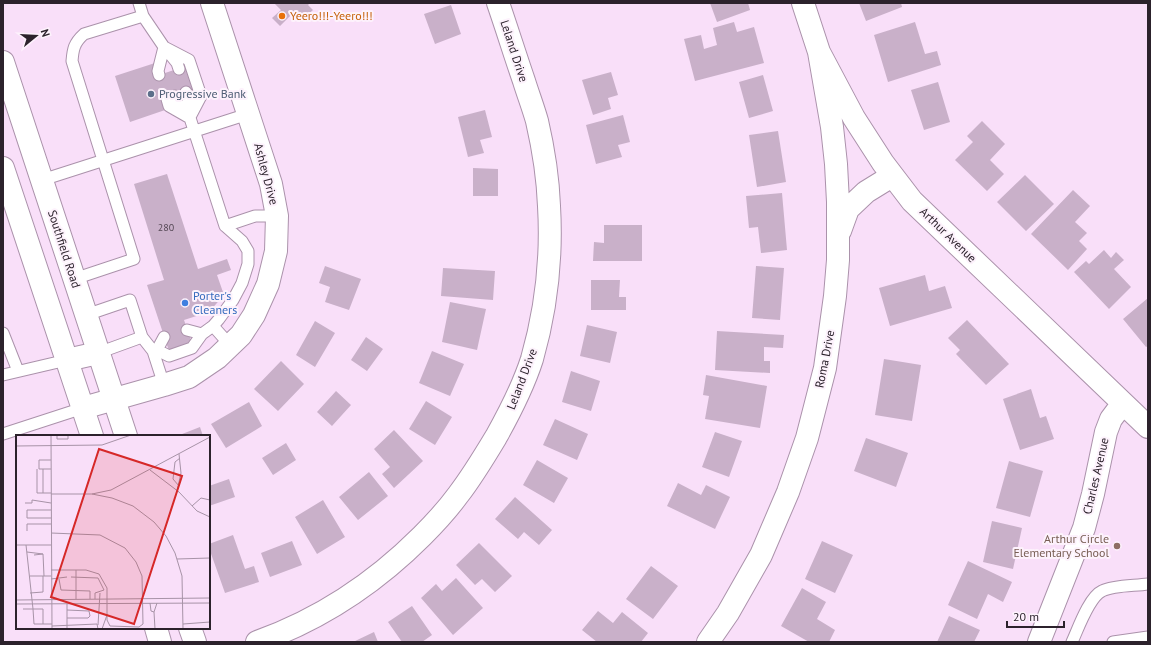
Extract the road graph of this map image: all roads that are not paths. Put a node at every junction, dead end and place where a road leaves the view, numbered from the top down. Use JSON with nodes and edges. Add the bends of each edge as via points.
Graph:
{"nodes":[{"id":1,"x":139,"y":3,"type":"edge"},
{"id":2,"x":212,"y":3,"type":"edge"},
{"id":3,"x":498,"y":3,"type":"edge"},
{"id":4,"x":803,"y":3,"type":"edge"},
{"id":5,"x":143,"y":16,"type":"junction"},
{"id":6,"x":164,"y":47,"type":"junction"},
{"id":7,"x":819,"y":52,"type":"junction"},
{"id":8,"x":3,"y":62,"type":"edge"},
{"id":9,"x":179,"y":69,"type":"dead end"},
{"id":10,"x":163,"y":74,"type":"dead end"},
{"id":11,"x":186,"y":92,"type":"dead end"},
{"id":12,"x":171,"y":97,"type":"dead end"},
{"id":13,"x":248,"y":114,"type":"junction"},
{"id":14,"x":190,"y":118,"type":"junction"},
{"id":15,"x":194,"y":132,"type":"junction"},
{"id":16,"x":103,"y":160,"type":"junction"},
{"id":17,"x":3,"y":168,"type":"edge"},
{"id":18,"x":892,"y":176,"type":"junction"},
{"id":19,"x":42,"y":180,"type":"junction"},
{"id":20,"x":277,"y":216,"type":"junction"},
{"id":21,"x":225,"y":226,"type":"junction"},
{"id":22,"x":838,"y":238,"type":"junction"},
{"id":23,"x":74,"y":278,"type":"junction"},
{"id":24,"x":86,"y":315,"type":"junction"},
{"id":25,"x":213,"y":326,"type":"junction"},
{"id":26,"x":187,"y":330,"type":"dead end"},
{"id":27,"x":3,"y":333,"type":"edge"},
{"id":28,"x":202,"y":334,"type":"junction"},
{"id":29,"x":142,"y":338,"type":"junction"},
{"id":30,"x":164,"y":338,"type":"dead end"},
{"id":31,"x":230,"y":345,"type":"junction"},
{"id":32,"x":155,"y":351,"type":"junction"},
{"id":33,"x":98,"y":353,"type":"junction"},
{"id":34,"x":67,"y":360,"type":"junction"},
{"id":35,"x":18,"y":371,"type":"junction"},
{"id":36,"x":3,"y":375,"type":"edge"},
{"id":37,"x":164,"y":385,"type":"junction"},
{"id":38,"x":113,"y":399,"type":"junction"},
{"id":39,"x":1123,"y":403,"type":"junction"},
{"id":40,"x":83,"y":408,"type":"junction"},
{"id":41,"x":1148,"y":427,"type":"edge"},
{"id":42,"x":3,"y":434,"type":"edge"},
{"id":43,"x":92,"y":435,"type":"edge"},
{"id":44,"x":126,"y":435,"type":"edge"},
{"id":45,"x":1148,"y":584,"type":"edge"},
{"id":46,"x":156,"y":629,"type":"edge"},
{"id":47,"x":190,"y":629,"type":"edge"},
{"id":48,"x":1148,"y":637,"type":"edge"},
{"id":49,"x":160,"y":642,"type":"edge"},
{"id":50,"x":195,"y":642,"type":"edge"},
{"id":51,"x":257,"y":642,"type":"edge"},
{"id":52,"x":708,"y":642,"type":"edge"},
{"id":53,"x":1039,"y":642,"type":"edge"},
{"id":54,"x":1072,"y":642,"type":"edge"},
{"id":55,"x":1113,"y":642,"type":"edge"}],
"edges":[{"from":1,"to":5,"type":"lane"},
{"from":2,"to":13,"type":"street","name":"Ashley Drive"},
{"from":3,"to":51,"type":"street","name":"Leland Drive","via":[[536,120],[549,204],[550,232],[544,304],[531,360],[513,407],[488,451],[458,496],[440,517],[402,556],[353,594],[304,622]]},
{"from":4,"to":7,"type":"street","name":"Arthur Avenue"},
{"from":5,"to":6,"type":"lane"},
{"from":5,"to":16,"type":"lane","via":[[84,34],[73,50],[72,61]]},
{"from":6,"to":9,"type":"lane"},
{"from":6,"to":10,"type":"lane"},
{"from":6,"to":14,"type":"lane","via":[[189,60],[201,96]]},
{"from":7,"to":18,"type":"street","name":"Arthur Avenue","via":[[854,118]]},
{"from":7,"to":22,"type":"street","name":"Roma Drive","via":[[836,164]]},
{"from":8,"to":19,"type":"street","name":"Southfield Road"},
{"from":11,"to":14,"type":"lane"},
{"from":12,"to":14,"type":"lane"},
{"from":13,"to":15,"type":"lane"},
{"from":13,"to":20,"type":"street","name":"Ashley Drive","via":[[271,184]]},
{"from":14,"to":15,"type":"lane"},
{"from":15,"to":16,"type":"lane"},
{"from":15,"to":21,"type":"lane"},
{"from":16,"to":19,"type":"lane"},
{"from":16,"to":23,"type":"lane","via":[[134,259]]},
{"from":17,"to":34,"type":"street"},
{"from":18,"to":22,"type":"street","via":[[866,192],[848,209]]},
{"from":18,"to":39,"type":"street","name":"Arthur Avenue","via":[[931,220]]},
{"from":19,"to":23,"type":"street","name":"Southfield Road"},
{"from":20,"to":21,"type":"lane","via":[[255,216]]},
{"from":20,"to":31,"type":"street","name":"Ashley Drive","via":[[276,251],[268,284],[254,315],[241,335]]},
{"from":21,"to":25,"type":"lane","via":[[242,241],[248,251],[248,264],[233,300]]},
{"from":22,"to":52,"type":"street","name":"Roma Drive","via":[[835,296],[825,368],[807,438],[788,492],[761,555]]},
{"from":23,"to":24,"type":"street","name":"Southfield Road"},
{"from":24,"to":29,"type":"lane","via":[[130,300]]},
{"from":24,"to":33,"type":"street","name":"Southfield Road"},
{"from":25,"to":28,"type":"lane"},
{"from":25,"to":31,"type":"lane"},
{"from":26,"to":28,"type":"lane"},
{"from":27,"to":35,"type":"lane"},
{"from":28,"to":32,"type":"lane","via":[[192,348],[169,356]]},
{"from":29,"to":32,"type":"lane"},
{"from":29,"to":33,"type":"lane"},
{"from":30,"to":32,"type":"lane"},
{"from":31,"to":37,"type":"street","name":"Ashley Drive","via":[[217,358],[189,377]]},
{"from":32,"to":37,"type":"lane"},
{"from":33,"to":34,"type":"street"},
{"from":33,"to":38,"type":"street","name":"Southfield Road"},
{"from":34,"to":35,"type":"lane"},
{"from":34,"to":40,"type":"street"},
{"from":35,"to":36,"type":"lane"},
{"from":37,"to":38,"type":"street","name":"Ashley Drive"},
{"from":38,"to":40,"type":"street","name":"Ashley Drive"},
{"from":38,"to":44,"type":"street","name":"Southfield Road"},
{"from":39,"to":41,"type":"street","name":"Arthur Avenue"},
{"from":39,"to":53,"type":"street","name":"Charles Avenue","via":[[1110,419],[1084,528]]},
{"from":40,"to":42,"type":"lane"},
{"from":40,"to":43,"type":"street"},
{"from":45,"to":54,"type":"lane","via":[[1110,588],[1100,592],[1092,599]]},
{"from":46,"to":49,"type":"street"},
{"from":47,"to":50,"type":"street"},
{"from":48,"to":55,"type":"lane"}]}
